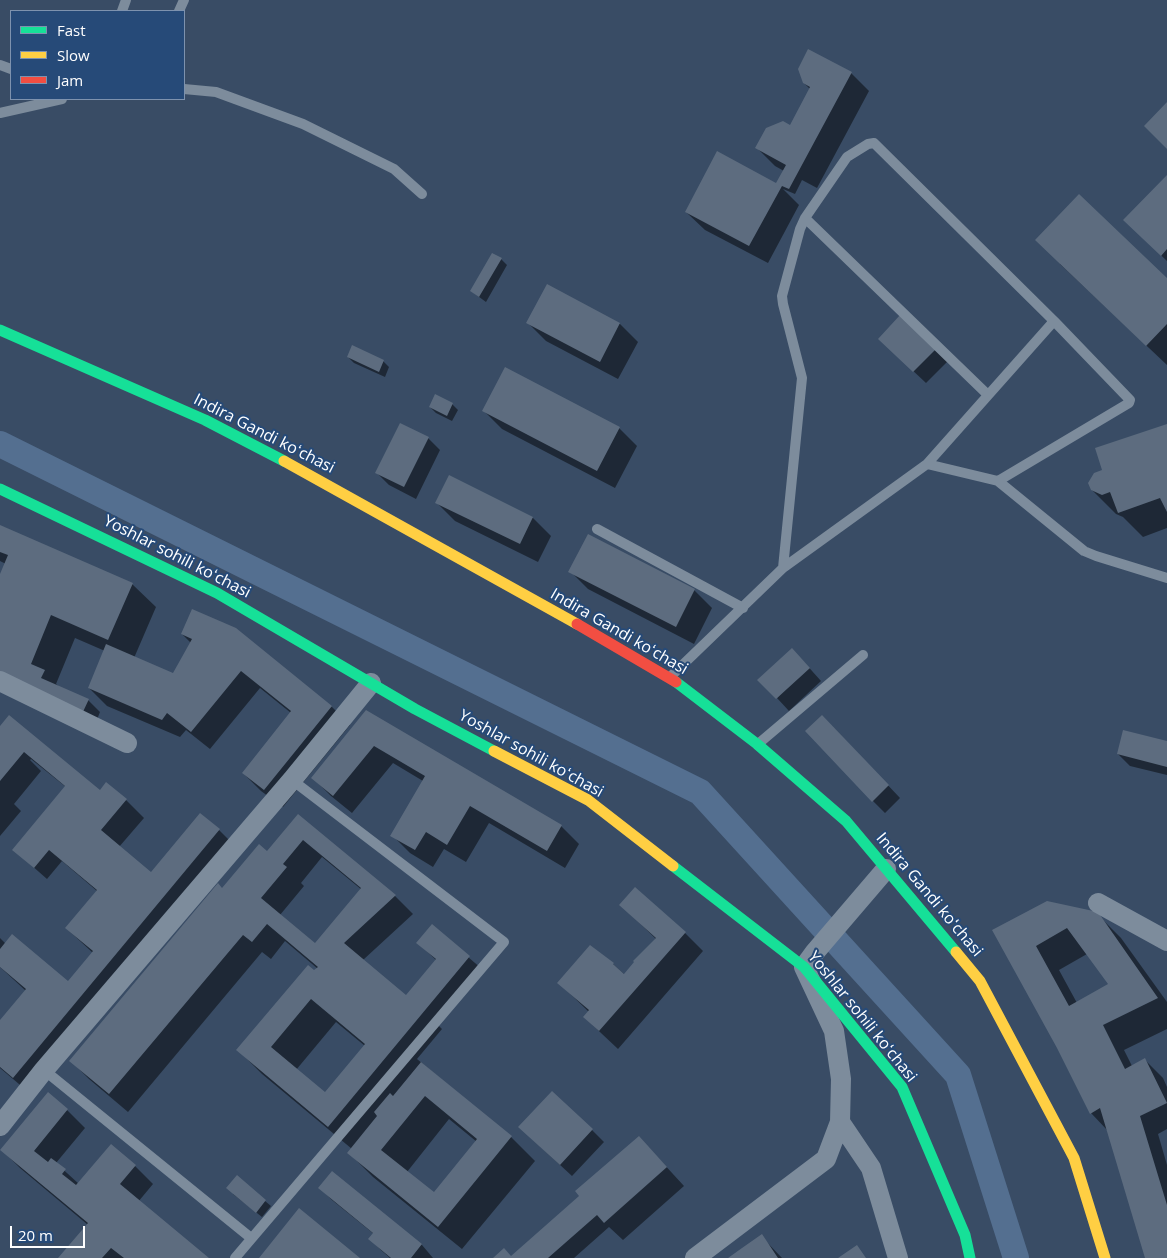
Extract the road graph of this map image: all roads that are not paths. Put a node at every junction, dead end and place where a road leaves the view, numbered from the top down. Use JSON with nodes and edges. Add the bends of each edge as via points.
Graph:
{"nodes":[{"id":1,"x":185,"y":89,"type":"edge"},
{"id":2,"x":58,"y":100,"type":"edge"},
{"id":3,"x":0,"y":113,"type":"edge"},
{"id":4,"x":422,"y":194,"type":"dead end"},
{"id":5,"x":805,"y":218,"type":"junction"},
{"id":6,"x":1054,"y":321,"type":"junction"},
{"id":7,"x":0,"y":330,"type":"edge"},
{"id":8,"x":988,"y":395,"type":"junction"},
{"id":9,"x":927,"y":464,"type":"junction"},
{"id":10,"x":998,"y":481,"type":"junction"},
{"id":11,"x":0,"y":489,"type":"edge"},
{"id":12,"x":597,"y":529,"type":"dead end"},
{"id":13,"x":783,"y":568,"type":"junction"},
{"id":14,"x":1167,"y":578,"type":"edge"},
{"id":15,"x":743,"y":608,"type":"junction"},
{"id":16,"x":863,"y":655,"type":"dead end"},
{"id":17,"x":670,"y":677,"type":"junction"},
{"id":18,"x":0,"y":681,"type":"edge"},
{"id":19,"x":371,"y":682,"type":"junction"},
{"id":20,"x":127,"y":743,"type":"dead end"},
{"id":21,"x":757,"y":744,"type":"junction"},
{"id":22,"x":292,"y":780,"type":"junction"},
{"id":23,"x":886,"y":869,"type":"junction"},
{"id":24,"x":1098,"y":903,"type":"dead end"},
{"id":25,"x":1167,"y":941,"type":"edge"},
{"id":26,"x":804,"y":967,"type":"junction"},
{"id":27,"x":44,"y":1070,"type":"junction"},
{"id":28,"x":840,"y":1122,"type":"junction"},
{"id":29,"x":0,"y":1126,"type":"edge"},
{"id":30,"x":251,"y":1238,"type":"junction"},
{"id":31,"x":235,"y":1258,"type":"edge"},
{"id":32,"x":695,"y":1258,"type":"edge"},
{"id":33,"x":898,"y":1258,"type":"edge"},
{"id":34,"x":970,"y":1258,"type":"edge"},
{"id":35,"x":1105,"y":1258,"type":"edge"}],
"edges":[{"from":1,"to":4,"type":"lane","via":[[216,92],[303,124],[394,169]]},
{"from":2,"to":3,"type":"lane"},
{"from":5,"to":6,"type":"lane","via":[[847,157],[868,144],[874,144]]},
{"from":5,"to":8,"type":"lane"},
{"from":5,"to":13,"type":"lane","via":[[782,296],[802,378]]},
{"from":6,"to":8,"type":"lane"},
{"from":6,"to":10,"type":"lane","via":[[1130,400],[1129,403]]},
{"from":7,"to":17,"type":"street","name":"Indira Gandi koʻchasi","via":[[205,420],[318,479]]},
{"from":8,"to":9,"type":"lane"},
{"from":9,"to":10,"type":"lane"},
{"from":9,"to":13,"type":"lane"},
{"from":10,"to":14,"type":"lane","via":[[1084,551]]},
{"from":11,"to":19,"type":"street","name":"Yoshlar sohili koʻchasi","via":[[217,593]]},
{"from":12,"to":15,"type":"lane"},
{"from":13,"to":15,"type":"lane"},
{"from":15,"to":17,"type":"lane"},
{"from":16,"to":21,"type":"lane"},
{"from":17,"to":21,"type":"street","name":"Indira Gandi koʻchasi"},
{"from":18,"to":20,"type":"street"},
{"from":19,"to":22,"type":"street"},
{"from":19,"to":26,"type":"street","name":"Yoshlar sohili koʻchasi","via":[[588,800]]},
{"from":21,"to":23,"type":"street","name":"Indira Gandi koʻchasi","via":[[846,821]]},
{"from":22,"to":27,"type":"street"},
{"from":22,"to":30,"type":"lane","via":[[504,942]]},
{"from":23,"to":26,"type":"street"},
{"from":23,"to":35,"type":"street","name":"Indira Gandi koʻchasi","via":[[980,980],[1074,1158]]},
{"from":24,"to":25,"type":"street"},
{"from":26,"to":28,"type":"street","via":[[834,1031],[841,1079]]},
{"from":26,"to":34,"type":"street","name":"Yoshlar sohili koʻchasi","via":[[902,1087],[964,1235]]},
{"from":27,"to":29,"type":"street"},
{"from":27,"to":30,"type":"lane"},
{"from":28,"to":32,"type":"street","via":[[826,1159]]},
{"from":28,"to":33,"type":"street","via":[[871,1168]]},
{"from":30,"to":31,"type":"lane"}]}
